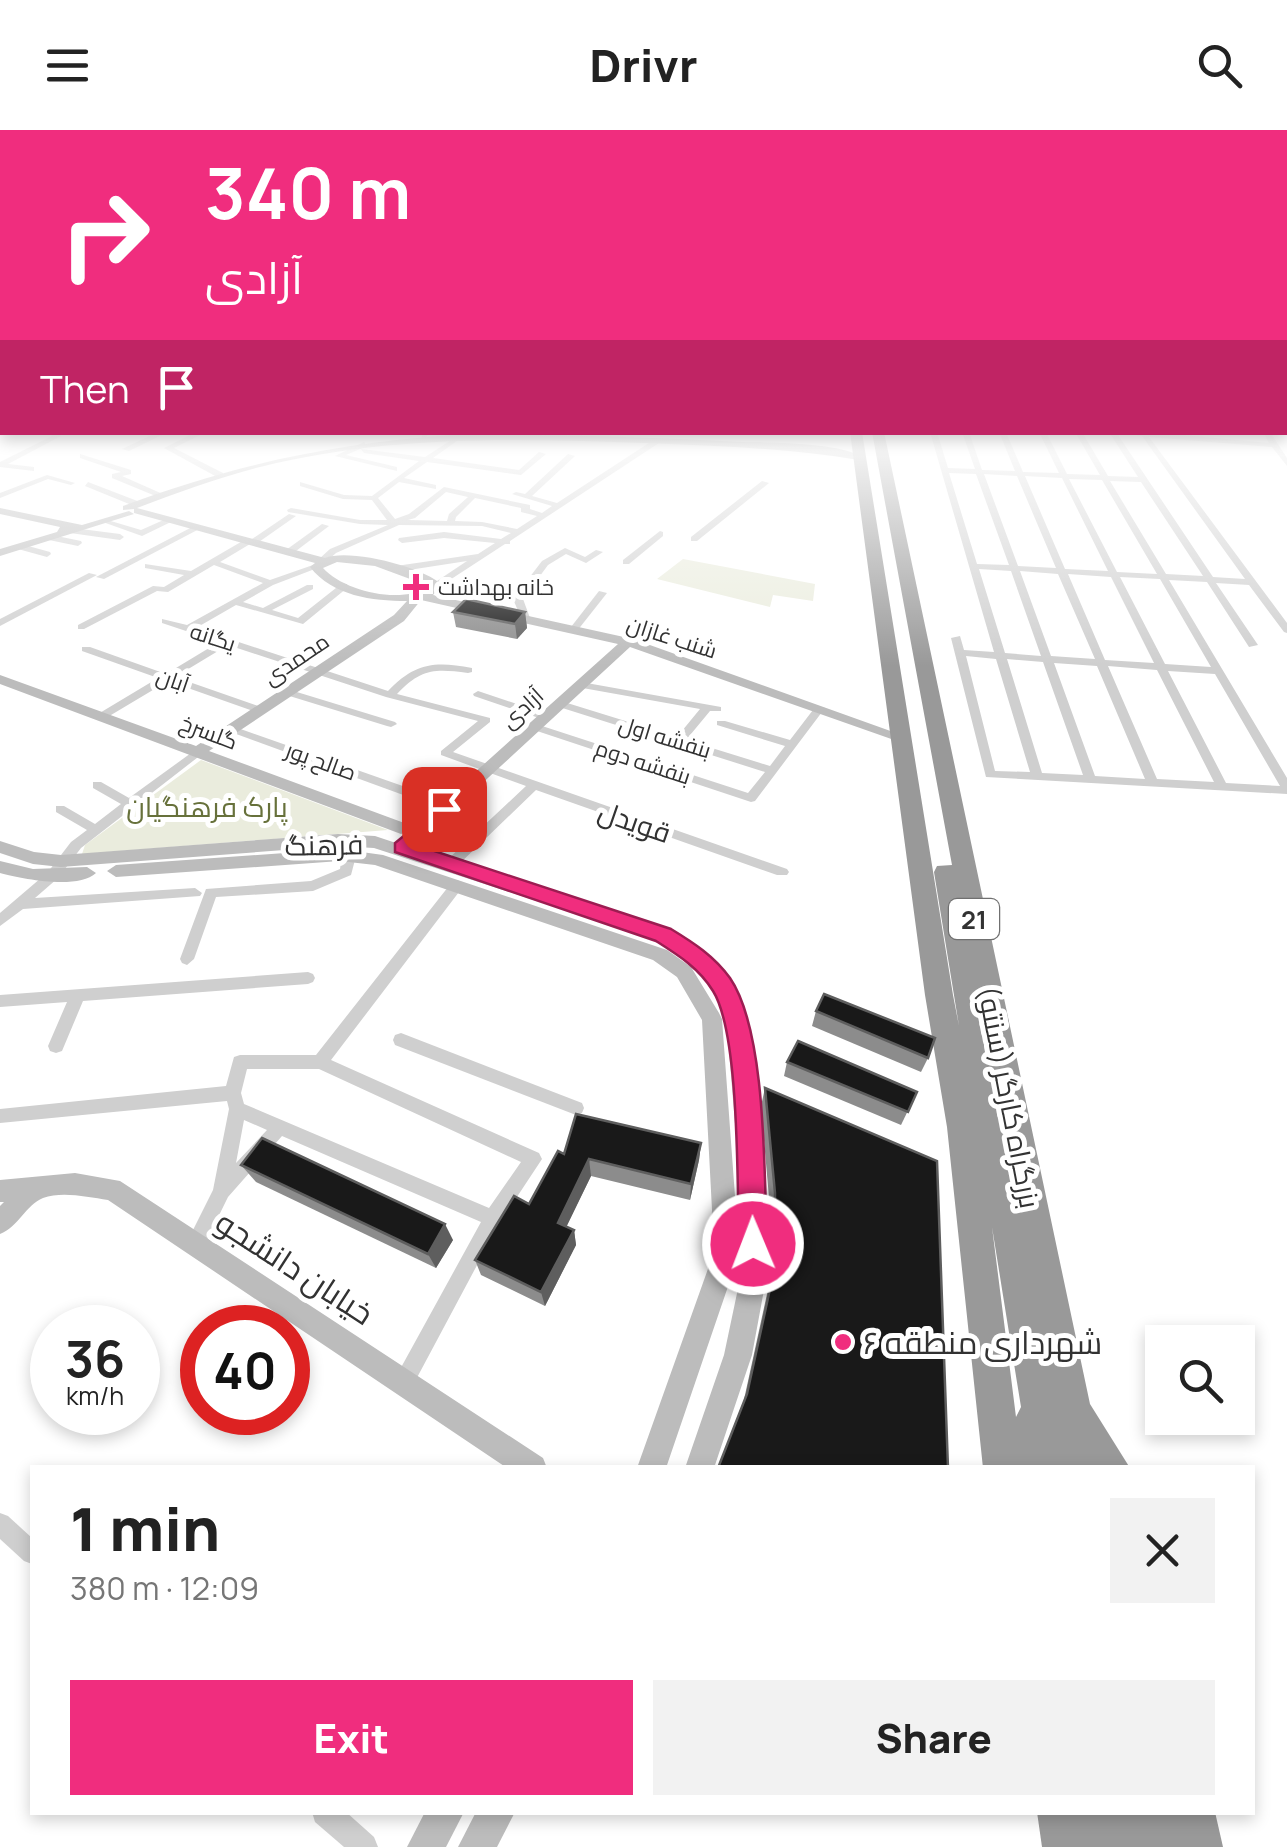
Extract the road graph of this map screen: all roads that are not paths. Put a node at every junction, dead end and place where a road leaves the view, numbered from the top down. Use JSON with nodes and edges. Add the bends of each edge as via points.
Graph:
{"nodes":[{"id":1,"x":125,"y":505,"type":"edge"},
{"id":2,"x":140,"y":505,"type":"edge"},
{"id":3,"x":320,"y":505,"type":"edge"},
{"id":4,"x":379,"y":505,"type":"edge"},
{"id":5,"x":423,"y":505,"type":"edge"},
{"id":6,"x":463,"y":505,"type":"edge"},
{"id":7,"x":510,"y":505,"type":"edge"},
{"id":8,"x":557,"y":505,"type":"edge"},
{"id":9,"x":737,"y":505,"type":"edge"},
{"id":10,"x":872,"y":505,"type":"edge"},
{"id":11,"x":891,"y":505,"type":"edge"},
{"id":12,"x":954,"y":505,"type":"edge"},
{"id":13,"x":991,"y":505,"type":"edge"},
{"id":14,"x":1033,"y":505,"type":"edge"},
{"id":15,"x":1079,"y":505,"type":"edge"},
{"id":16,"x":1120,"y":505,"type":"edge"},
{"id":17,"x":1161,"y":505,"type":"edge"},
{"id":18,"x":1196,"y":505,"type":"edge"},
{"id":19,"x":560,"y":506,"type":"joint"},
{"id":20,"x":132,"y":509,"type":"junction"},
{"id":21,"x":384,"y":511,"type":"junction"},
{"id":22,"x":0,"y":512,"type":"edge"},
{"id":23,"x":545,"y":516,"type":"junction"},
{"id":24,"x":171,"y":520,"type":"junction"},
{"id":25,"x":104,"y":521,"type":"junction"},
{"id":26,"x":394,"y":524,"type":"junction"},
{"id":27,"x":450,"y":524,"type":"junction"},
{"id":28,"x":325,"y":526,"type":"dead end"},
{"id":29,"x":199,"y":527,"type":"junction"},
{"id":30,"x":67,"y":531,"type":"junction"},
{"id":31,"x":521,"y":532,"type":"junction"},
{"id":32,"x":660,"y":534,"type":"dead end"},
{"id":33,"x":120,"y":538,"type":"dead end"},
{"id":34,"x":402,"y":540,"type":"dead end"},
{"id":35,"x":694,"y":540,"type":"dead end"},
{"id":36,"x":251,"y":541,"type":"junction"},
{"id":37,"x":507,"y":542,"type":"junction"},
{"id":38,"x":21,"y":547,"type":"junction"},
{"id":39,"x":289,"y":552,"type":"junction"},
{"id":40,"x":599,"y":552,"type":"dead end"},
{"id":41,"x":0,"y":553,"type":"edge"},
{"id":42,"x":47,"y":554,"type":"dead end"},
{"id":43,"x":486,"y":555,"type":"junction"},
{"id":44,"x":212,"y":562,"type":"junction"},
{"id":45,"x":626,"y":562,"type":"dead end"},
{"id":46,"x":319,"y":564,"type":"junction"},
{"id":47,"x":148,"y":566,"type":"dead end"},
{"id":48,"x":973,"y":566,"type":"junction"},
{"id":49,"x":396,"y":569,"type":"junction"},
{"id":50,"x":1014,"y":569,"type":"junction"},
{"id":51,"x":1062,"y":572,"type":"junction"},
{"id":52,"x":193,"y":574,"type":"junction"},
{"id":53,"x":1114,"y":574,"type":"junction"},
{"id":54,"x":1162,"y":577,"type":"junction"},
{"id":55,"x":1210,"y":580,"type":"junction"},
{"id":56,"x":270,"y":582,"type":"junction"},
{"id":57,"x":1252,"y":582,"type":"junction"},
{"id":58,"x":436,"y":585,"type":"junction"},
{"id":59,"x":344,"y":586,"type":"junction"},
{"id":60,"x":310,"y":587,"type":"dead end"},
{"id":61,"x":602,"y":593,"type":"dead end"},
{"id":62,"x":420,"y":598,"type":"junction"},
{"id":63,"x":235,"y":602,"type":"junction"},
{"id":64,"x":891,"y":610,"type":"junction"},
{"id":65,"x":264,"y":611,"type":"junction"},
{"id":66,"x":525,"y":618,"type":"junction"},
{"id":67,"x":165,"y":621,"type":"dead end"},
{"id":68,"x":0,"y":622,"type":"edge"},
{"id":69,"x":82,"y":626,"type":"dead end"},
{"id":70,"x":188,"y":628,"type":"junction"},
{"id":71,"x":574,"y":629,"type":"junction"},
{"id":72,"x":1287,"y":630,"type":"edge"},
{"id":73,"x":956,"y":638,"type":"dead end"},
{"id":74,"x":228,"y":642,"type":"junction"},
{"id":75,"x":628,"y":642,"type":"junction"},
{"id":76,"x":1253,"y":645,"type":"dead end"},
{"id":77,"x":86,"y":649,"type":"dead end"},
{"id":78,"x":960,"y":653,"type":"junction"},
{"id":79,"x":1000,"y":656,"type":"junction"},
{"id":80,"x":1047,"y":659,"type":"junction"},
{"id":81,"x":1102,"y":663,"type":"junction"},
{"id":82,"x":1161,"y":667,"type":"junction"},
{"id":83,"x":468,"y":670,"type":"dead end"},
{"id":84,"x":318,"y":671,"type":"junction"},
{"id":85,"x":1218,"y":671,"type":"junction"},
{"id":86,"x":167,"y":678,"type":"junction"},
{"id":87,"x":0,"y":679,"type":"edge"},
{"id":88,"x":582,"y":685,"type":"junction"},
{"id":89,"x":287,"y":692,"type":"junction"},
{"id":90,"x":478,"y":694,"type":"dead end"},
{"id":91,"x":390,"y":695,"type":"junction"},
{"id":92,"x":560,"y":704,"type":"junction"},
{"id":93,"x":820,"y":708,"type":"junction"},
{"id":94,"x":260,"y":710,"type":"junction"},
{"id":95,"x":102,"y":716,"type":"junction"},
{"id":96,"x":541,"y":722,"type":"junction"},
{"id":97,"x":722,"y":723,"type":"dead end"},
{"id":98,"x":391,"y":724,"type":"dead end"},
{"id":99,"x":232,"y":729,"type":"junction"},
{"id":100,"x":902,"y":738,"type":"junction"},
{"id":101,"x":680,"y":741,"type":"junction"},
{"id":102,"x":791,"y":744,"type":"junction"},
{"id":103,"x":198,"y":752,"type":"junction"},
{"id":104,"x":488,"y":770,"type":"junction"},
{"id":105,"x":770,"y":770,"type":"junction"},
{"id":106,"x":1037,"y":777,"type":"junction"},
{"id":107,"x":1091,"y":780,"type":"junction"},
{"id":108,"x":1152,"y":783,"type":"junction"},
{"id":109,"x":96,"y":785,"type":"dead end"},
{"id":110,"x":534,"y":786,"type":"junction"},
{"id":111,"x":1222,"y":787,"type":"junction"},
{"id":112,"x":1287,"y":789,"type":"edge"},
{"id":113,"x":410,"y":793,"type":"dead end"},
{"id":114,"x":130,"y":804,"type":"junction"},
{"id":115,"x":60,"y":809,"type":"dead end"},
{"id":116,"x":96,"y":830,"type":"junction"},
{"id":117,"x":401,"y":838,"type":"junction"},
{"id":118,"x":0,"y":847,"type":"edge"},
{"id":119,"x":349,"y":856,"type":"junction"},
{"id":120,"x":0,"y":867,"type":"edge"},
{"id":121,"x":57,"y":868,"type":"junction"},
{"id":122,"x":782,"y":872,"type":"dead end"},
{"id":123,"x":454,"y":875,"type":"junction"},
{"id":124,"x":196,"y":893,"type":"dead end"},
{"id":125,"x":18,"y":904,"type":"junction"},
{"id":126,"x":0,"y":921,"type":"edge"},
{"id":127,"x":667,"y":948,"type":"junction"},
{"id":128,"x":187,"y":959,"type":"dead end"},
{"id":129,"x":308,"y":978,"type":"dead end"},
{"id":130,"x":78,"y":996,"type":"junction"},
{"id":131,"x":0,"y":1001,"type":"edge"},
{"id":132,"x":401,"y":1040,"type":"dead end"},
{"id":133,"x":56,"y":1046,"type":"dead end"},
{"id":134,"x":320,"y":1062,"type":"junction"},
{"id":135,"x":235,"y":1101,"type":"junction"},
{"id":136,"x":576,"y":1108,"type":"dead end"},
{"id":137,"x":0,"y":1116,"type":"edge"},
{"id":138,"x":280,"y":1127,"type":"junction"},
{"id":139,"x":35,"y":1188,"type":"junction"},
{"id":140,"x":0,"y":1191,"type":"edge"},
{"id":141,"x":222,"y":1192,"type":"junction"},
{"id":142,"x":493,"y":1218,"type":"junction"},
{"id":143,"x":0,"y":1222,"type":"edge"},
{"id":144,"x":195,"y":1244,"type":"junction"},
{"id":145,"x":406,"y":1380,"type":"junction"},
{"id":146,"x":1056,"y":1405,"type":"junction"},
{"id":147,"x":529,"y":1465,"type":"edge"},
{"id":148,"x":652,"y":1465,"type":"edge"},
{"id":149,"x":700,"y":1465,"type":"edge"},
{"id":150,"x":1004,"y":1465,"type":"edge"},
{"id":151,"x":1016,"y":1465,"type":"edge"},
{"id":152,"x":1051,"y":1465,"type":"edge"},
{"id":153,"x":1082,"y":1465,"type":"edge"},
{"id":154,"x":1107,"y":1465,"type":"edge"},
{"id":155,"x":0,"y":1524,"type":"edge"},
{"id":156,"x":30,"y":1551,"type":"edge"},
{"id":157,"x":328,"y":1815,"type":"edge"},
{"id":158,"x":444,"y":1815,"type":"edge"},
{"id":159,"x":495,"y":1815,"type":"edge"},
{"id":160,"x":1062,"y":1815,"type":"edge"},
{"id":161,"x":1107,"y":1815,"type":"edge"},
{"id":162,"x":1154,"y":1815,"type":"edge"},
{"id":163,"x":1191,"y":1815,"type":"edge"},
{"id":164,"x":364,"y":1847,"type":"edge"},
{"id":165,"x":424,"y":1847,"type":"edge"},
{"id":166,"x":476,"y":1847,"type":"edge"},
{"id":167,"x":1067,"y":1847,"type":"edge"},
{"id":168,"x":1112,"y":1847,"type":"edge"},
{"id":169,"x":1160,"y":1847,"type":"edge"},
{"id":170,"x":1198,"y":1847,"type":"edge"}],
"edges":[{"from":1,"to":20,"type":"street"},
{"from":2,"to":20,"type":"street"},
{"from":3,"to":21,"type":"street"},
{"from":4,"to":21,"type":"street"},
{"from":5,"to":26,"type":"street"},
{"from":6,"to":27,"type":"street"},
{"from":7,"to":23,"type":"street"},
{"from":8,"to":19,"type":"street"},
{"from":9,"to":35,"type":"street"},
{"from":10,"to":64,"type":"highway"},
{"from":11,"to":146,"type":"highway","name":"بزرگراه کارگر (سنتو)","number":"21"},
{"from":12,"to":48,"type":"street"},
{"from":13,"to":50,"type":"street"},
{"from":14,"to":51,"type":"street"},
{"from":15,"to":53,"type":"street"},
{"from":16,"to":54,"type":"street"},
{"from":17,"to":55,"type":"street"},
{"from":18,"to":57,"type":"street"},
{"from":19,"to":23,"type":"street"},
{"from":20,"to":24,"type":"street"},
{"from":20,"to":25,"type":"street"},
{"from":20,"to":30,"type":"street"},
{"from":21,"to":26,"type":"street"},
{"from":22,"to":30,"type":"street"},
{"from":23,"to":31,"type":"street"},
{"from":24,"to":25,"type":"street","via":[[142,533]]},
{"from":24,"to":29,"type":"street"},
{"from":25,"to":30,"type":"street"},
{"from":26,"to":27,"type":"street"},
{"from":26,"to":36,"type":"street","via":[[291,513]]},
{"from":26,"to":46,"type":"street","via":[[332,551]]},
{"from":27,"to":31,"type":"street"},
{"from":28,"to":39,"type":"street"},
{"from":29,"to":36,"type":"street"},
{"from":29,"to":68,"type":"street"},
{"from":30,"to":33,"type":"street"},
{"from":30,"to":38,"type":"street"},
{"from":30,"to":41,"type":"street"},
{"from":31,"to":37,"type":"street"},
{"from":32,"to":45,"type":"street"},
{"from":34,"to":37,"type":"street","via":[[444,535]]},
{"from":36,"to":39,"type":"street"},
{"from":36,"to":44,"type":"street"},
{"from":37,"to":43,"type":"street"},
{"from":38,"to":41,"type":"street"},
{"from":38,"to":42,"type":"street"},
{"from":39,"to":46,"type":"street"},
{"from":40,"to":66,"type":"street","via":[[586,560],[565,551],[544,563],[518,599]]},
{"from":43,"to":49,"type":"street"},
{"from":43,"to":58,"type":"street"},
{"from":44,"to":52,"type":"street"},
{"from":44,"to":56,"type":"street"},
{"from":46,"to":49,"type":"street","via":[[354,559]]},
{"from":46,"to":56,"type":"street"},
{"from":46,"to":59,"type":"street","via":[[320,574]]},
{"from":47,"to":52,"type":"street"},
{"from":48,"to":50,"type":"street"},
{"from":48,"to":79,"type":"street"},
{"from":49,"to":58,"type":"street"},
{"from":50,"to":51,"type":"street"},
{"from":50,"to":80,"type":"street"},
{"from":51,"to":53,"type":"street"},
{"from":51,"to":81,"type":"street"},
{"from":52,"to":69,"type":"street"},
{"from":53,"to":54,"type":"street"},
{"from":53,"to":82,"type":"street"},
{"from":54,"to":55,"type":"street"},
{"from":54,"to":85,"type":"street"},
{"from":55,"to":57,"type":"street"},
{"from":55,"to":76,"type":"street"},
{"from":56,"to":63,"type":"street"},
{"from":57,"to":72,"type":"street"},
{"from":58,"to":62,"type":"street","name":"محمدی"},
{"from":59,"to":62,"type":"street","name":"شنب غازان"},
{"from":59,"to":65,"type":"street","via":[[300,622]]},
{"from":60,"to":65,"type":"street"},
{"from":61,"to":71,"type":"street"},
{"from":62,"to":66,"type":"street","name":"شنب غازان"},
{"from":62,"to":84,"type":"street","name":"محمدی"},
{"from":63,"to":65,"type":"street"},
{"from":63,"to":70,"type":"street"},
{"from":64,"to":100,"type":"highway"},
{"from":64,"to":146,"type":"highway","name":"بزرگراه کارگر (سنتو)","number":"21"},
{"from":66,"to":71,"type":"street","name":"شنب غازان"},
{"from":67,"to":70,"type":"street","name":"یگانه"},
{"from":70,"to":74,"type":"street","name":"یگانه"},
{"from":71,"to":75,"type":"street","name":"شنب غازان"},
{"from":73,"to":78,"type":"street"},
{"from":74,"to":84,"type":"street","name":"یگانه"},
{"from":74,"to":86,"type":"street"},
{"from":75,"to":88,"type":"street","name":"آزادی"},
{"from":75,"to":93,"type":"street","name":"شنب غازان"},
{"from":77,"to":86,"type":"street","name":"آبان"},
{"from":78,"to":79,"type":"street"},
{"from":78,"to":106,"type":"street","via":[[990,774]]},
{"from":79,"to":80,"type":"street"},
{"from":79,"to":106,"type":"street"},
{"from":80,"to":81,"type":"street"},
{"from":80,"to":107,"type":"street"},
{"from":81,"to":82,"type":"street"},
{"from":81,"to":108,"type":"street"},
{"from":82,"to":85,"type":"street"},
{"from":82,"to":111,"type":"street"},
{"from":83,"to":91,"type":"street","via":[[424,667]]},
{"from":84,"to":89,"type":"street","name":"محمدی"},
{"from":84,"to":91,"type":"street","name":"یگانه"},
{"from":85,"to":112,"type":"street"},
{"from":86,"to":94,"type":"street","name":"آبان"},
{"from":86,"to":95,"type":"street"},
{"from":87,"to":95,"type":"street","name":"گلسرخ"},
{"from":88,"to":92,"type":"street","name":"آزادی"},
{"from":88,"to":101,"type":"street","via":[[712,708]]},
{"from":89,"to":94,"type":"street","name":"محمدی"},
{"from":89,"to":98,"type":"street"},
{"from":90,"to":96,"type":"street","name":"بنفشه دوم"},
{"from":91,"to":104,"type":"street","name":"قویدل","via":[[486,720],[445,753]]},
{"from":92,"to":96,"type":"street","name":"آزادی"},
{"from":92,"to":101,"type":"street","name":"بنفشه اول"},
{"from":93,"to":100,"type":"street","name":"شنب غازان"},
{"from":93,"to":102,"type":"street"},
{"from":94,"to":99,"type":"street","name":"محمدی"},
{"from":95,"to":103,"type":"street","name":"گلسرخ"},
{"from":96,"to":104,"type":"street","name":"آزادی"},
{"from":96,"to":105,"type":"street","name":"بنفشه دوم","via":[[751,798]]},
{"from":97,"to":102,"type":"street"},
{"from":99,"to":103,"type":"street","name":"محمدی"},
{"from":99,"to":113,"type":"street","name":"صالح پور"},
{"from":100,"to":150,"type":"highway","via":[[964,1127]]},
{"from":101,"to":105,"type":"street","name":"بنفشه اول"},
{"from":102,"to":105,"type":"street"},
{"from":103,"to":114,"type":"street"},
{"from":103,"to":117,"type":"street","name":"گلسرخ"},
{"from":104,"to":110,"type":"street","name":"قویدل"},
{"from":104,"to":117,"type":"street","name":"آزادی"},
{"from":106,"to":107,"type":"street"},
{"from":107,"to":108,"type":"street"},
{"from":108,"to":111,"type":"street"},
{"from":109,"to":114,"type":"street"},
{"from":110,"to":122,"type":"street","name":"قویدل"},
{"from":110,"to":123,"type":"street"},
{"from":111,"to":112,"type":"street"},
{"from":114,"to":116,"type":"street"},
{"from":115,"to":116,"type":"street"},
{"from":116,"to":121,"type":"street"},
{"from":117,"to":121,"type":"street","name":"فرهنگ"},
{"from":117,"to":123,"type":"street","name":"فرهنگ"},
{"from":118,"to":121,"type":"street","name":"فرهنگ"},
{"from":119,"to":121,"type":"street","name":"فرهنگ"},
{"from":119,"to":123,"type":"street","name":"فرهنگ"},
{"from":119,"to":128,"type":"street","via":[[346,872],[313,886],[212,892]]},
{"from":120,"to":121,"type":"street","name":"فرهنگ"},
{"from":121,"to":125,"type":"street"},
{"from":123,"to":127,"type":"street","name":"فرهنگ"},
{"from":123,"to":134,"type":"street"},
{"from":124,"to":125,"type":"street"},
{"from":125,"to":126,"type":"street"},
{"from":127,"to":148,"type":"street","name":"فرهنگ","via":[[712,1019],[724,1210],[722,1266]]},
{"from":127,"to":149,"type":"street","name":"فرهنگ","via":[[696,955],[736,1014],[754,1209],[752,1279],[738,1355]]},
{"from":129,"to":130,"type":"street"},
{"from":130,"to":131,"type":"street"},
{"from":130,"to":133,"type":"street"},
{"from":132,"to":136,"type":"street"},
{"from":134,"to":135,"type":"street","via":[[240,1062]]},
{"from":134,"to":142,"type":"street","via":[[533,1159]]},
{"from":135,"to":137,"type":"street"},
{"from":135,"to":138,"type":"street"},
{"from":135,"to":141,"type":"street"},
{"from":138,"to":141,"type":"street"},
{"from":138,"to":142,"type":"street"},
{"from":139,"to":140,"type":"street","name":"خیابان دانشجو"},
{"from":139,"to":143,"type":"street"},
{"from":139,"to":144,"type":"street","name":"خیابان دانشجو","via":[[112,1189]]},
{"from":141,"to":144,"type":"street"},
{"from":142,"to":145,"type":"street"},
{"from":144,"to":145,"type":"street","name":"خیابان دانشجو"},
{"from":145,"to":147,"type":"street","name":"خیابان دانشجو"},
{"from":146,"to":151,"type":"highway"},
{"from":146,"to":152,"type":"highway","name":"بزرگراه کارگر (سنتو)","number":"21"},
{"from":146,"to":153,"type":"highway","name":"بزرگراه کارگر (سنتو)","number":"21"},
{"from":146,"to":154,"type":"highway"},
{"from":155,"to":156,"type":"street"},
{"from":157,"to":164,"type":"street"},
{"from":158,"to":165,"type":"street"},
{"from":159,"to":166,"type":"street"},
{"from":160,"to":167,"type":"highway"},
{"from":161,"to":168,"type":"highway"},
{"from":162,"to":169,"type":"highway"},
{"from":163,"to":170,"type":"highway"}]}
